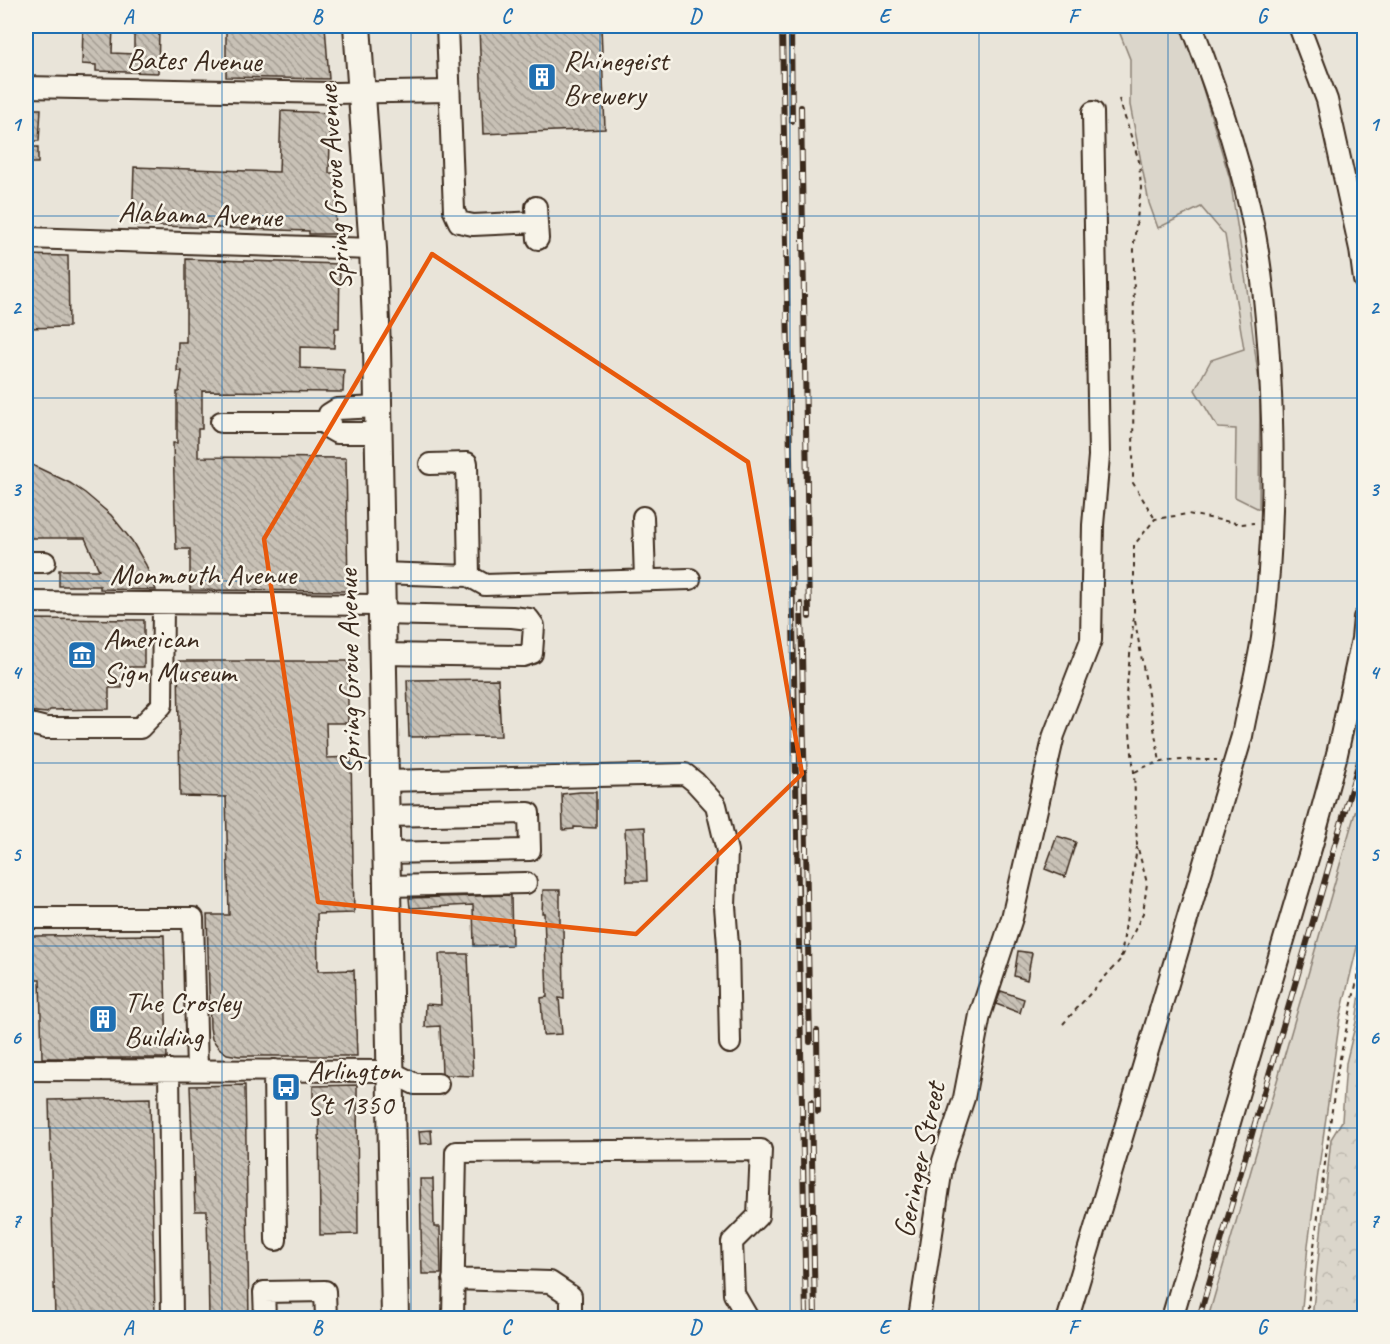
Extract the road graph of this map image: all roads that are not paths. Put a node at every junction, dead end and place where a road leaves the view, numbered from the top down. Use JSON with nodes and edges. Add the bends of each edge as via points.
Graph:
{"nodes":[{"id":1,"x":357,"y":26,"type":"edge"},
{"id":2,"x":447,"y":26,"type":"edge"},
{"id":3,"x":1192,"y":26,"type":"edge"},
{"id":4,"x":1299,"y":26,"type":"edge"},
{"id":5,"x":26,"y":87,"type":"edge"},
{"id":6,"x":449,"y":91,"type":"junction"},
{"id":7,"x":361,"y":93,"type":"junction"},
{"id":8,"x":1093,"y":112,"type":"dead end"},
{"id":9,"x":537,"y":222,"type":"dead end"},
{"id":10,"x":26,"y":238,"type":"edge"},
{"id":11,"x":372,"y":249,"type":"junction"},
{"id":12,"x":1365,"y":280,"type":"edge"},
{"id":13,"x":378,"y":407,"type":"junction"},
{"id":14,"x":221,"y":422,"type":"dead end"},
{"id":15,"x":330,"y":422,"type":"junction"},
{"id":16,"x":378,"y":433,"type":"junction"},
{"id":17,"x":430,"y":464,"type":"dead end"},
{"id":18,"x":644,"y":517,"type":"dead end"},
{"id":19,"x":380,"y":573,"type":"junction"},
{"id":20,"x":469,"y":576,"type":"junction"},
{"id":21,"x":690,"y":579,"type":"dead end"},
{"id":22,"x":645,"y":580,"type":"junction"},
{"id":23,"x":26,"y":603,"type":"edge"},
{"id":24,"x":163,"y":604,"type":"junction"},
{"id":25,"x":380,"y":610,"type":"junction"},
{"id":26,"x":1365,"y":618,"type":"edge"},
{"id":27,"x":381,"y":654,"type":"junction"},
{"id":28,"x":26,"y":723,"type":"edge"},
{"id":29,"x":384,"y":781,"type":"junction"},
{"id":30,"x":385,"y":816,"type":"junction"},
{"id":31,"x":386,"y":853,"type":"junction"},
{"id":32,"x":526,"y":883,"type":"dead end"},
{"id":33,"x":387,"y":886,"type":"junction"},
{"id":34,"x":26,"y":918,"type":"edge"},
{"id":35,"x":730,"y":1043,"type":"dead end"},
{"id":36,"x":26,"y":1070,"type":"edge"},
{"id":37,"x":169,"y":1070,"type":"junction"},
{"id":38,"x":198,"y":1070,"type":"junction"},
{"id":39,"x":274,"y":1070,"type":"junction"},
{"id":40,"x":389,"y":1071,"type":"junction"},
{"id":41,"x":438,"y":1084,"type":"dead end"},
{"id":42,"x":276,"y":1240,"type":"dead end"},
{"id":43,"x":453,"y":1279,"type":"junction"},
{"id":44,"x":172,"y":1318,"type":"edge"},
{"id":45,"x":264,"y":1318,"type":"edge"},
{"id":46,"x":326,"y":1318,"type":"edge"},
{"id":47,"x":395,"y":1318,"type":"edge"},
{"id":48,"x":453,"y":1318,"type":"edge"},
{"id":49,"x":571,"y":1318,"type":"edge"},
{"id":50,"x":748,"y":1318,"type":"edge"},
{"id":51,"x":919,"y":1318,"type":"edge"},
{"id":52,"x":1068,"y":1318,"type":"edge"},
{"id":53,"x":1172,"y":1318,"type":"edge"}],
"edges":[{"from":1,"to":7,"type":"main road","name":"Spring Grove Avenue"},
{"from":2,"to":6,"type":"street"},
{"from":3,"to":52,"type":"street","via":[[1236,153],[1255,233],[1271,384],[1274,487],[1270,575],[1262,640],[1242,736]]},
{"from":4,"to":12,"type":"street","via":[[1327,100]]},
{"from":5,"to":7,"type":"street","name":"Bates Avenue"},
{"from":6,"to":7,"type":"street","name":"Bates Avenue"},
{"from":6,"to":9,"type":"street","via":[[454,211],[459,222]]},
{"from":7,"to":11,"type":"main road","name":"Spring Grove Avenue"},
{"from":8,"to":51,"type":"street","name":"Geringer Street","via":[[1099,456],[1091,640],[1054,735],[1012,918],[980,1015],[964,1098],[943,1161]]},
{"from":10,"to":11,"type":"street","name":"Alabama Avenue"},
{"from":11,"to":13,"type":"main road","name":"Spring Grove Avenue"},
{"from":13,"to":15,"type":"street","via":[[337,409],[329,414]]},
{"from":13,"to":16,"type":"main road","name":"Spring Grove Avenue"},
{"from":14,"to":15,"type":"street"},
{"from":15,"to":16,"type":"street","via":[[330,429],[337,433]]},
{"from":16,"to":19,"type":"main road","name":"Spring Grove Avenue"},
{"from":17,"to":20,"type":"street","via":[[467,463]]},
{"from":18,"to":22,"type":"street"},
{"from":19,"to":20,"type":"street"},
{"from":19,"to":25,"type":"main road","name":"Spring Grove Avenue"},
{"from":20,"to":22,"type":"street","via":[[485,585]]},
{"from":21,"to":22,"type":"street"},
{"from":23,"to":24,"type":"street","name":"Monmouth Avenue"},
{"from":24,"to":25,"type":"street","name":"Monmouth Avenue"},
{"from":24,"to":28,"type":"street","via":[[162,705],[140,728],[46,728]]},
{"from":25,"to":27,"type":"main road","name":"Spring Grove Avenue"},
{"from":25,"to":27,"type":"street","name":"Monmouth Avenue","via":[[512,617],[529,619],[534,626],[532,652],[523,656]]},
{"from":26,"to":53,"type":"street","via":[[1337,754],[1312,845]]},
{"from":27,"to":29,"type":"main road","name":"Spring Grove Avenue"},
{"from":29,"to":30,"type":"main road","name":"Spring Grove Avenue"},
{"from":29,"to":35,"type":"street","via":[[685,774],[716,805],[727,851]]},
{"from":30,"to":31,"type":"main road","name":"Spring Grove Avenue"},
{"from":30,"to":31,"type":"street","via":[[529,813],[530,850]]},
{"from":31,"to":33,"type":"main road","name":"Spring Grove Avenue"},
{"from":32,"to":33,"type":"street"},
{"from":33,"to":40,"type":"main road","name":"Spring Grove Avenue"},
{"from":34,"to":38,"type":"street","via":[[194,918]]},
{"from":36,"to":37,"type":"street"},
{"from":37,"to":38,"type":"street"},
{"from":37,"to":44,"type":"street"},
{"from":38,"to":39,"type":"street"},
{"from":39,"to":40,"type":"street"},
{"from":39,"to":42,"type":"street"},
{"from":40,"to":41,"type":"street","via":[[415,1084]]},
{"from":40,"to":47,"type":"main road","name":"Spring Grove Avenue"},
{"from":43,"to":48,"type":"street"},
{"from":43,"to":49,"type":"street","via":[[550,1282],[571,1296]]},
{"from":43,"to":50,"type":"street","via":[[456,1152],[761,1150],[758,1216],[732,1242],[734,1294]]},
{"from":45,"to":46,"type":"street","via":[[264,1292],[325,1291]]}]}
